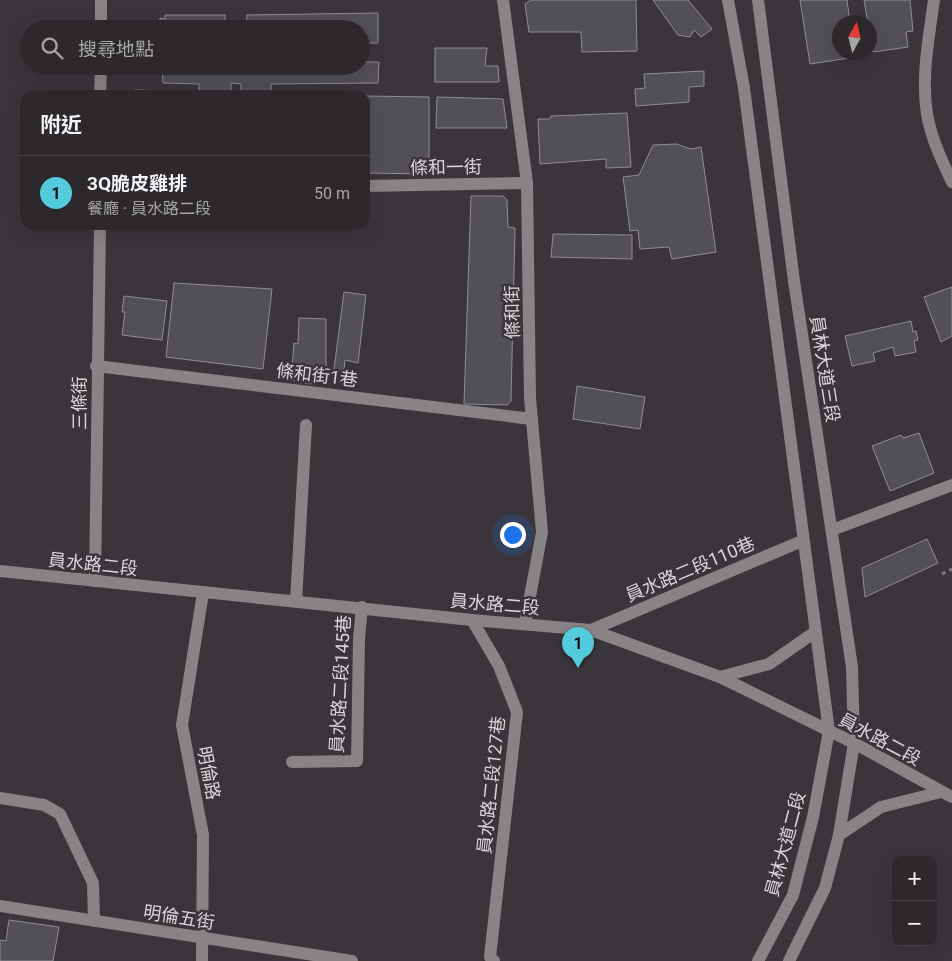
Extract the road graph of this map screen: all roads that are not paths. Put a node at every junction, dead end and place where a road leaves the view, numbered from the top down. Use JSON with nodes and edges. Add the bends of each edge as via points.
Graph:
{"nodes":[{"id":1,"x":101,"y":0,"type":"edge"},
{"id":2,"x":503,"y":0,"type":"edge"},
{"id":3,"x":728,"y":0,"type":"edge"},
{"id":4,"x":758,"y":0,"type":"edge"},
{"id":5,"x":934,"y":0,"type":"edge"},
{"id":6,"x":101,"y":20,"type":"edge"},
{"id":7,"x":100,"y":75,"type":"edge"},
{"id":8,"x":100,"y":90,"type":"edge"},
{"id":9,"x":952,"y":182,"type":"edge"},
{"id":10,"x":527,"y":183,"type":"junction"},
{"id":11,"x":370,"y":186,"type":"edge"},
{"id":12,"x":100,"y":230,"type":"edge"},
{"id":13,"x":96,"y":366,"type":"junction"},
{"id":14,"x":532,"y":419,"type":"junction"},
{"id":15,"x":306,"y":425,"type":"dead end"},
{"id":16,"x":952,"y":484,"type":"edge"},
{"id":17,"x":832,"y":530,"type":"junction"},
{"id":18,"x":802,"y":541,"type":"junction"},
{"id":19,"x":0,"y":572,"type":"edge"},
{"id":20,"x":95,"y":582,"type":"junction"},
{"id":21,"x":203,"y":593,"type":"junction"},
{"id":22,"x":296,"y":601,"type":"junction"},
{"id":23,"x":362,"y":607,"type":"junction"},
{"id":24,"x":472,"y":620,"type":"junction"},
{"id":25,"x":525,"y":623,"type":"junction"},
{"id":26,"x":591,"y":630,"type":"junction"},
{"id":27,"x":815,"y":632,"type":"junction"},
{"id":28,"x":720,"y":677,"type":"junction"},
{"id":29,"x":829,"y":731,"type":"junction"},
{"id":30,"x":854,"y":743,"type":"junction"},
{"id":31,"x":292,"y":762,"type":"dead end"},
{"id":32,"x":946,"y":794,"type":"edge"},
{"id":33,"x":0,"y":798,"type":"edge"},
{"id":34,"x":839,"y":835,"type":"junction"},
{"id":35,"x":0,"y":906,"type":"edge"},
{"id":36,"x":94,"y":921,"type":"junction"},
{"id":37,"x":201,"y":938,"type":"junction"},
{"id":38,"x":202,"y":961,"type":"edge"},
{"id":39,"x":352,"y":961,"type":"edge"},
{"id":40,"x":494,"y":961,"type":"edge"},
{"id":41,"x":758,"y":961,"type":"edge"},
{"id":42,"x":789,"y":961,"type":"edge"}],
"edges":[{"from":1,"to":6,"type":"street"},
{"from":2,"to":10,"type":"street","name":"條和街"},
{"from":3,"to":18,"type":"street","via":[[744,88]]},
{"from":4,"to":17,"type":"street","name":"員林大道三段","via":[[794,281]]},
{"from":5,"to":9,"type":"street","via":[[925,77],[927,115],[937,149]]},
{"from":7,"to":8,"type":"street"},
{"from":10,"to":11,"type":"street","name":"條和一街"},
{"from":10,"to":14,"type":"street","name":"條和街"},
{"from":12,"to":13,"type":"street","name":"三條街"},
{"from":13,"to":14,"type":"street","name":"條和街1巷"},
{"from":13,"to":20,"type":"street","name":"三條街"},
{"from":14,"to":25,"type":"street","name":"條和街","via":[[542,532]]},
{"from":15,"to":22,"type":"street"},
{"from":16,"to":17,"type":"street"},
{"from":17,"to":30,"type":"street","name":"員林大道三段","via":[[852,667]]},
{"from":18,"to":26,"type":"street","name":"員水路二段110巷"},
{"from":18,"to":27,"type":"street"},
{"from":19,"to":20,"type":"street","name":"員水路二段"},
{"from":20,"to":21,"type":"street","name":"員水路二段"},
{"from":21,"to":22,"type":"street","name":"員水路二段"},
{"from":21,"to":37,"type":"street","name":"明倫路","via":[[182,724],[203,835]]},
{"from":22,"to":23,"type":"street","name":"員水路二段"},
{"from":23,"to":24,"type":"street","name":"員水路二段"},
{"from":23,"to":31,"type":"street","name":"員水路二段145巷","via":[[357,761]]},
{"from":24,"to":25,"type":"street","name":"員水路二段"},
{"from":24,"to":40,"type":"street","name":"員水路二段127巷","via":[[499,666],[517,712],[490,957]]},
{"from":25,"to":26,"type":"street","name":"員水路二段"},
{"from":26,"to":28,"type":"street","name":"員水路二段"},
{"from":27,"to":28,"type":"street","via":[[769,664]]},
{"from":27,"to":29,"type":"street"},
{"from":28,"to":29,"type":"street","name":"員水路二段"},
{"from":29,"to":30,"type":"street","name":"員水路二段"},
{"from":29,"to":41,"type":"street","name":"員林大道二段","via":[[813,817],[793,895]]},
{"from":30,"to":32,"type":"street","name":"員水路二段"},
{"from":30,"to":34,"type":"street"},
{"from":32,"to":34,"type":"street","via":[[881,807]]},
{"from":33,"to":36,"type":"street","via":[[44,805],[60,814],[93,884]]},
{"from":34,"to":42,"type":"street","via":[[825,888]]},
{"from":35,"to":36,"type":"street","name":"明倫五街"},
{"from":36,"to":37,"type":"street","name":"明倫五街"},
{"from":37,"to":38,"type":"street","name":"明倫路"},
{"from":37,"to":39,"type":"street","name":"明倫五街"}]}
